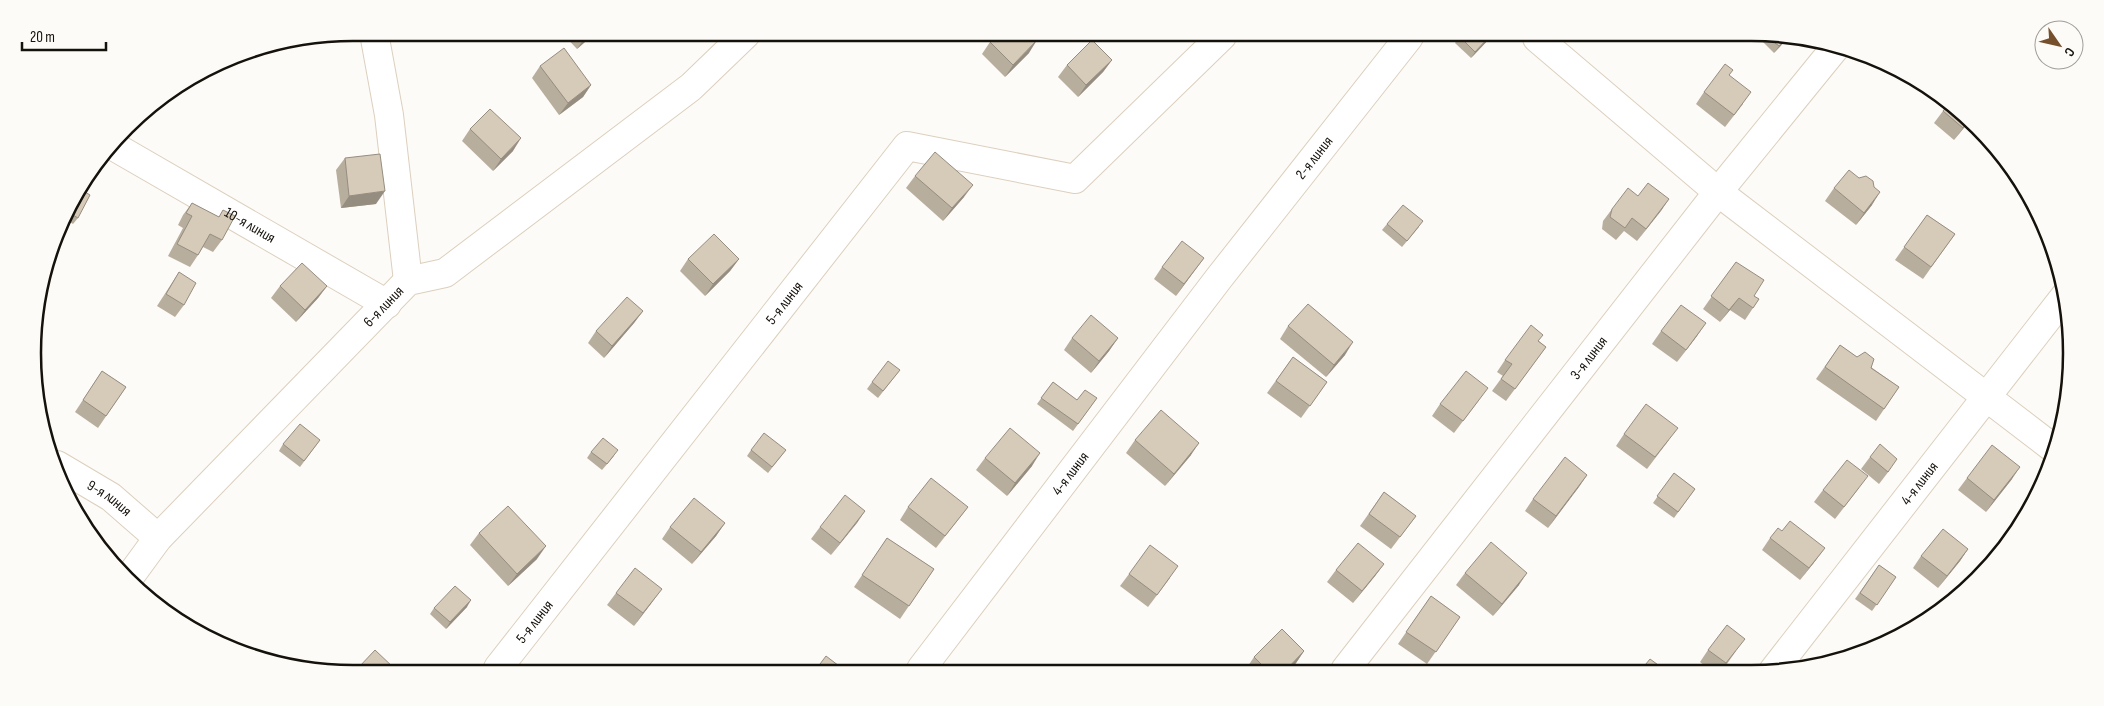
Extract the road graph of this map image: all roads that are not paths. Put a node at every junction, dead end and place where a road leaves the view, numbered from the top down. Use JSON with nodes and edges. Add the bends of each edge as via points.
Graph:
{"nodes":[{"id":1,"x":375,"y":41,"type":"edge"},
{"id":2,"x":739,"y":41,"type":"edge"},
{"id":3,"x":1217,"y":41,"type":"edge"},
{"id":4,"x":1406,"y":41,"type":"edge"},
{"id":5,"x":1541,"y":41,"type":"edge"},
{"id":6,"x":1832,"y":52,"type":"edge"},
{"id":7,"x":118,"y":148,"type":"edge"},
{"id":8,"x":1718,"y":192,"type":"junction"},
{"id":9,"x":1219,"y":278,"type":"joint"},
{"id":10,"x":408,"y":281,"type":"junction"},
{"id":11,"x":386,"y":304,"type":"junction"},
{"id":12,"x":2059,"y":304,"type":"edge"},
{"id":13,"x":1986,"y":398,"type":"junction"},
{"id":14,"x":2049,"y":445,"type":"edge"},
{"id":15,"x":64,"y":469,"type":"edge"},
{"id":16,"x":158,"y":538,"type":"junction"},
{"id":17,"x":133,"y":573,"type":"edge"},
{"id":18,"x":1779,"y":663,"type":"edge"},
{"id":19,"x":500,"y":665,"type":"edge"},
{"id":20,"x":924,"y":665,"type":"edge"},
{"id":21,"x":1349,"y":665,"type":"edge"}],
"edges":[{"from":1,"to":10,"type":"street","via":[[389,115]]},
{"from":2,"to":10,"type":"street","name":"6-я линия","via":[[691,87],[445,273]]},
{"from":3,"to":19,"type":"street","name":"5-я линия","via":[[1075,180],[907,146]]},
{"from":4,"to":9,"type":"street","name":"2-я линия"},
{"from":5,"to":8,"type":"street"},
{"from":6,"to":8,"type":"street","name":"3-я линия"},
{"from":7,"to":11,"type":"street","name":"10-я линия"},
{"from":8,"to":13,"type":"street"},
{"from":8,"to":21,"type":"street","name":"3-я линия"},
{"from":9,"to":20,"type":"street","name":"4-я линия"},
{"from":10,"to":11,"type":"street","name":"6-я линия"},
{"from":11,"to":16,"type":"street","name":"6-я линия"},
{"from":12,"to":13,"type":"street","name":"4-я линия"},
{"from":13,"to":14,"type":"street"},
{"from":13,"to":18,"type":"street","name":"4-я линия"},
{"from":15,"to":16,"type":"street","name":"9-я линия","via":[[111,497]]},
{"from":16,"to":17,"type":"street","name":"6-я линия"}]}
